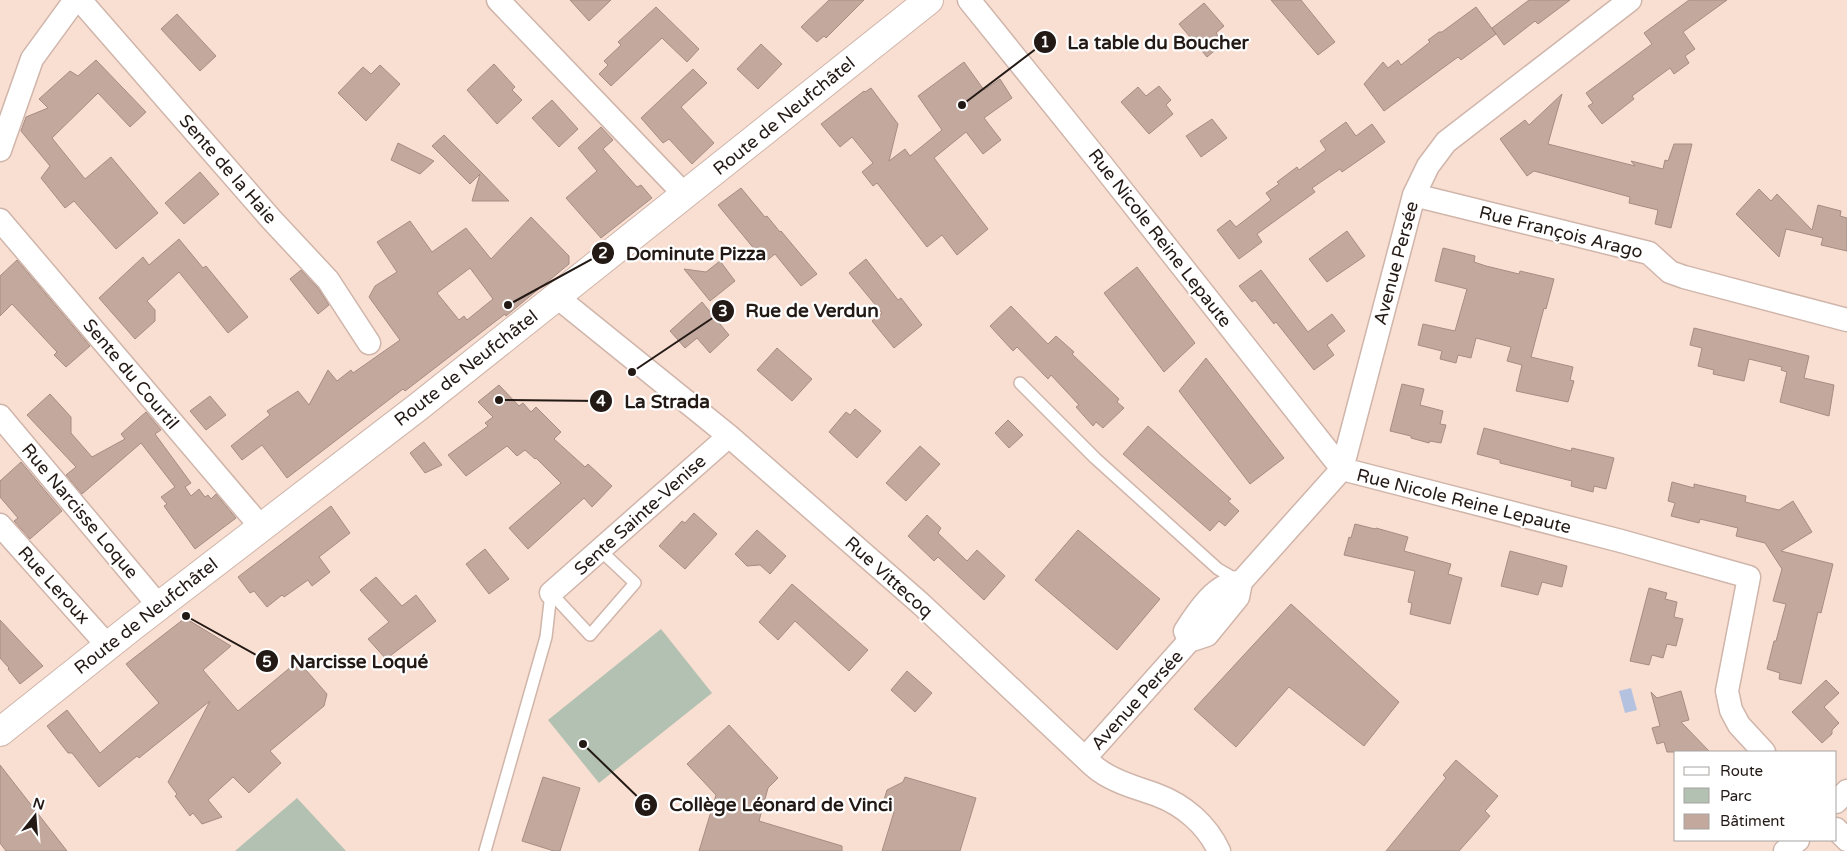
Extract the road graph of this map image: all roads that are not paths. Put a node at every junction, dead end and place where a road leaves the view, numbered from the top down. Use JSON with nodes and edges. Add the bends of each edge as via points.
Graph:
{"nodes":[{"id":1,"x":75,"y":0,"type":"edge"},
{"id":2,"x":80,"y":0,"type":"edge"},
{"id":3,"x":498,"y":0,"type":"edge"},
{"id":4,"x":969,"y":0,"type":"edge"},
{"id":5,"x":1630,"y":0,"type":"edge"},
{"id":6,"x":925,"y":1,"type":"edge"},
{"id":7,"x":0,"y":150,"type":"edge"},
{"id":8,"x":1414,"y":194,"type":"junction"},
{"id":9,"x":685,"y":195,"type":"junction"},
{"id":10,"x":0,"y":220,"type":"edge"},
{"id":11,"x":557,"y":297,"type":"junction"},
{"id":12,"x":1847,"y":320,"type":"edge"},
{"id":13,"x":369,"y":343,"type":"dead end"},
{"id":14,"x":1020,"y":383,"type":"dead end"},
{"id":15,"x":0,"y":416,"type":"edge"},
{"id":16,"x":729,"y":436,"type":"junction"},
{"id":17,"x":1342,"y":469,"type":"junction"},
{"id":18,"x":0,"y":525,"type":"edge"},
{"id":19,"x":261,"y":527,"type":"junction"},
{"id":20,"x":600,"y":550,"type":"junction"},
{"id":21,"x":1241,"y":582,"type":"junction"},
{"id":22,"x":551,"y":593,"type":"junction"},
{"id":23,"x":159,"y":606,"type":"junction"},
{"id":24,"x":108,"y":646,"type":"junction"},
{"id":25,"x":0,"y":732,"type":"edge"},
{"id":26,"x":1763,"y":751,"type":"edge"},
{"id":27,"x":1085,"y":758,"type":"junction"},
{"id":28,"x":1847,"y":791,"type":"edge"},
{"id":29,"x":1837,"y":801,"type":"edge"},
{"id":30,"x":1837,"y":829,"type":"edge"},
{"id":31,"x":1847,"y":840,"type":"edge"},
{"id":32,"x":1797,"y":841,"type":"edge"},
{"id":33,"x":485,"y":851,"type":"edge"},
{"id":34,"x":1219,"y":851,"type":"edge"},
{"id":35,"x":1785,"y":851,"type":"edge"}],
"edges":[{"from":1,"to":7,"type":"street","via":[[32,59]]},
{"from":2,"to":13,"type":"street","name":"Sente de la Haie","via":[[328,280]]},
{"from":3,"to":9,"type":"street"},
{"from":4,"to":17,"type":"street","name":"Rue Nicole Reine Lepaute"},
{"from":5,"to":8,"type":"street","name":"Avenue Persée","via":[[1446,142],[1428,166]]},
{"from":6,"to":9,"type":"main road","name":"Route de Neufchâtel"},
{"from":8,"to":12,"type":"street","name":"Rue François Arago","via":[[1649,253],[1670,272],[1684,277]]},
{"from":8,"to":17,"type":"street","name":"Avenue Persée"},
{"from":9,"to":11,"type":"main road","name":"Route de Neufchâtel"},
{"from":10,"to":19,"type":"street","name":"Sente du Courtil"},
{"from":11,"to":16,"type":"street","name":"Rue Vittecoq"},
{"from":11,"to":19,"type":"main road","name":"Route de Neufchâtel"},
{"from":14,"to":21,"type":"lane","via":[[1095,458],[1218,569]]},
{"from":15,"to":23,"type":"street","name":"Rue Narcisse Loque"},
{"from":16,"to":20,"type":"street","name":"Sente Sainte-Venise"},
{"from":16,"to":27,"type":"street","name":"Rue Vittecoq","via":[[921,604]]},
{"from":17,"to":21,"type":"street","name":"Avenue Persée"},
{"from":17,"to":26,"type":"street","name":"Rue Nicole Reine Lepaute","via":[[1749,576],[1727,691],[1731,710],[1739,725]]},
{"from":18,"to":24,"type":"street","name":"Rue Leroux"},
{"from":19,"to":23,"type":"main road","name":"Route de Neufchâtel"},
{"from":20,"to":22,"type":"street","name":"Sente Sainte-Venise"},
{"from":20,"to":22,"type":"lane","via":[[635,583],[590,635]]},
{"from":21,"to":27,"type":"street","name":"Avenue Persée","via":[[1238,598],[1207,634],[1189,641]]},
{"from":22,"to":33,"type":"lane","via":[[546,637]]},
{"from":23,"to":24,"type":"main road","name":"Route de Neufchâtel"},
{"from":24,"to":25,"type":"main road","name":"Route de Neufchâtel"},
{"from":27,"to":34,"type":"street","name":"Rue Vittecoq","via":[[1101,772],[1173,802],[1186,811],[1213,837]]},
{"from":28,"to":29,"type":"street"},
{"from":30,"to":31,"type":"street"},
{"from":32,"to":35,"type":"street"}]}
